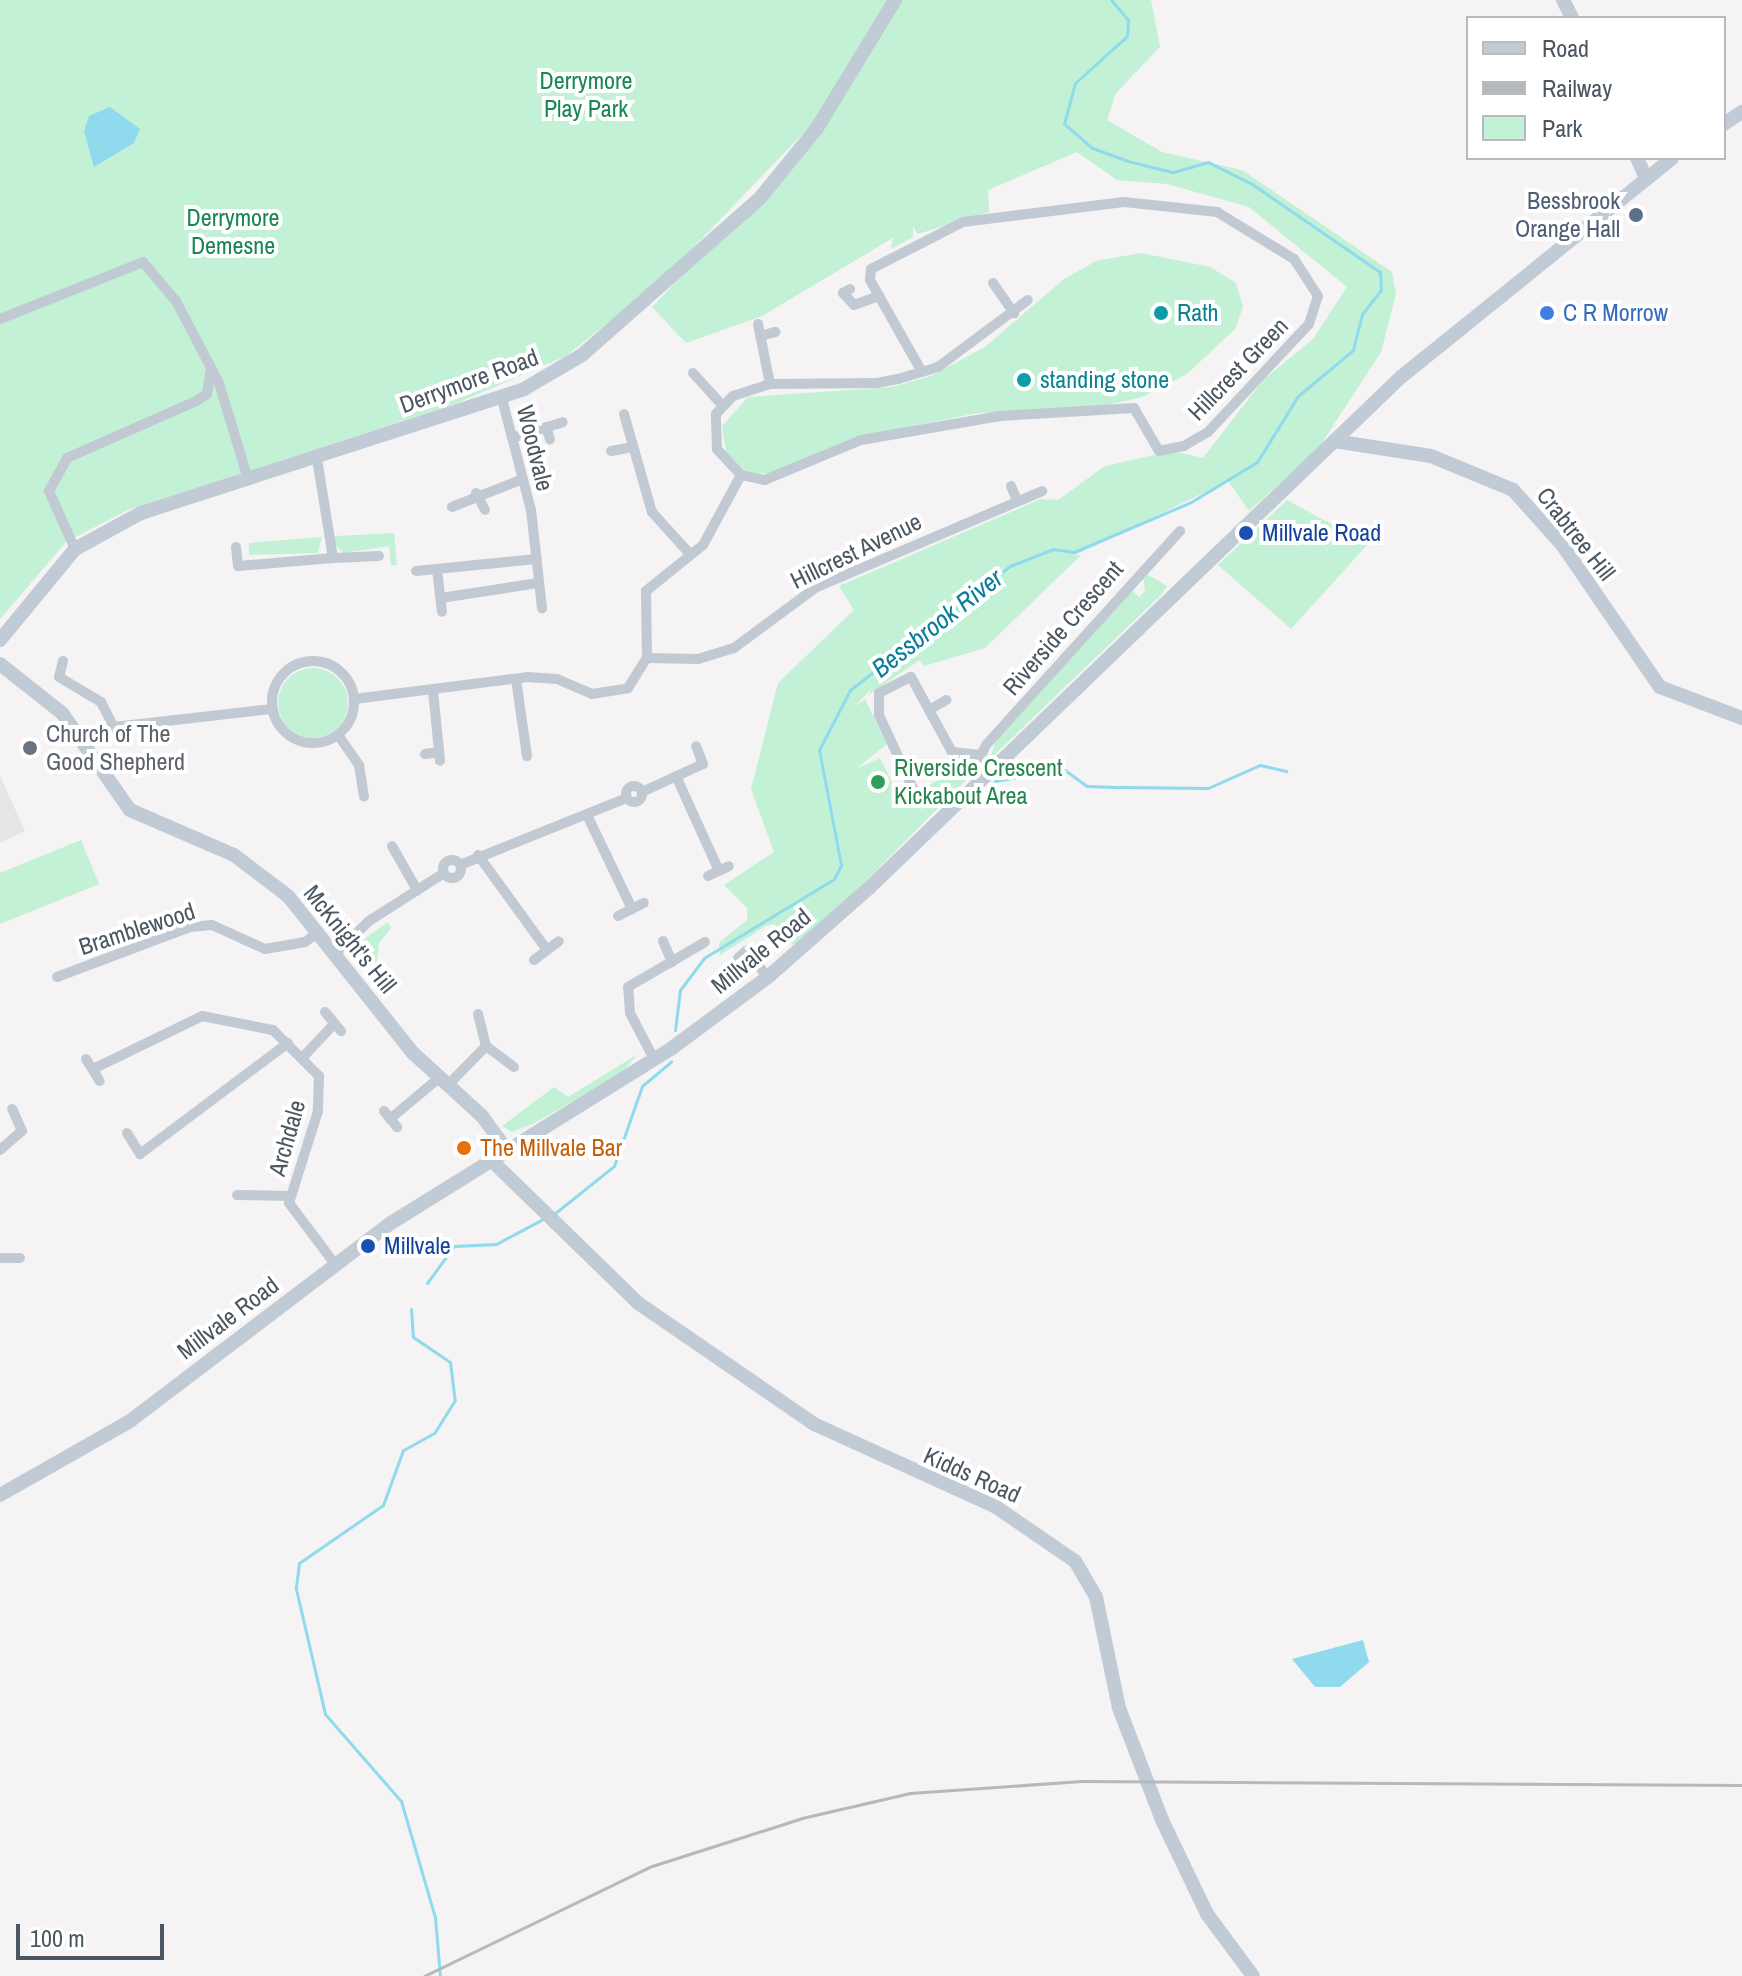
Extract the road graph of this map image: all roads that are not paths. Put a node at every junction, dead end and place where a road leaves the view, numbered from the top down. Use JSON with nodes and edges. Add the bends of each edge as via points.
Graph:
{"nodes":[{"id":1,"x":895,"y":0,"type":"edge"},
{"id":2,"x":1638,"y":160,"type":"edge"},
{"id":3,"x":1669,"y":160,"type":"edge"},
{"id":4,"x":1645,"y":176,"type":"junction"},
{"id":5,"x":993,"y":283,"type":"dead end"},
{"id":6,"x":850,"y":289,"type":"dead end"},
{"id":7,"x":879,"y":296,"type":"junction"},
{"id":8,"x":1028,"y":300,"type":"dead end"},
{"id":9,"x":1014,"y":313,"type":"junction"},
{"id":10,"x":0,"y":319,"type":"edge"},
{"id":11,"x":775,"y":332,"type":"dead end"},
{"id":12,"x":211,"y":368,"type":"junction"},
{"id":13,"x":922,"y":372,"type":"junction"},
{"id":14,"x":693,"y":373,"type":"dead end"},
{"id":15,"x":770,"y":384,"type":"junction"},
{"id":16,"x":501,"y":395,"type":"junction"},
{"id":17,"x":722,"y":405,"type":"junction"},
{"id":18,"x":624,"y":414,"type":"dead end"},
{"id":19,"x":563,"y":422,"type":"dead end"},
{"id":20,"x":546,"y":427,"type":"junction"},
{"id":21,"x":512,"y":438,"type":"junction"},
{"id":22,"x":550,"y":439,"type":"dead end"},
{"id":23,"x":1334,"y":441,"type":"junction"},
{"id":24,"x":628,"y":448,"type":"junction"},
{"id":25,"x":611,"y":451,"type":"dead end"},
{"id":26,"x":317,"y":459,"type":"junction"},
{"id":27,"x":741,"y":475,"type":"junction"},
{"id":28,"x":248,"y":479,"type":"junction"},
{"id":29,"x":523,"y":479,"type":"junction"},
{"id":30,"x":1011,"y":486,"type":"dead end"},
{"id":31,"x":1042,"y":491,"type":"dead end"},
{"id":32,"x":476,"y":493,"type":"junction"},
{"id":33,"x":1017,"y":500,"type":"junction"},
{"id":34,"x":452,"y":507,"type":"dead end"},
{"id":35,"x":485,"y":510,"type":"dead end"},
{"id":36,"x":1180,"y":531,"type":"dead end"},
{"id":37,"x":236,"y":547,"type":"dead end"},
{"id":38,"x":75,"y":549,"type":"junction"},
{"id":39,"x":690,"y":554,"type":"junction"},
{"id":40,"x":379,"y":556,"type":"dead end"},
{"id":41,"x":333,"y":558,"type":"junction"},
{"id":42,"x":536,"y":559,"type":"junction"},
{"id":43,"x":437,"y":569,"type":"junction"},
{"id":44,"x":416,"y":571,"type":"dead end"},
{"id":45,"x":538,"y":583,"type":"junction"},
{"id":46,"x":441,"y":598,"type":"junction"},
{"id":47,"x":542,"y":608,"type":"dead end"},
{"id":48,"x":442,"y":612,"type":"dead end"},
{"id":49,"x":0,"y":640,"type":"edge"},
{"id":50,"x":647,"y":658,"type":"junction"},
{"id":51,"x":63,"y":661,"type":"dead end"},
{"id":52,"x":0,"y":664,"type":"edge"},
{"id":53,"x":516,"y":679,"type":"junction"},
{"id":54,"x":433,"y":691,"type":"junction"},
{"id":55,"x":354,"y":699,"type":"junction"},
{"id":56,"x":946,"y":700,"type":"dead end"},
{"id":57,"x":273,"y":709,"type":"junction"},
{"id":58,"x":929,"y":710,"type":"junction"},
{"id":59,"x":1742,"y":718,"type":"edge"},
{"id":60,"x":114,"y":727,"type":"junction"},
{"id":61,"x":338,"y":735,"type":"junction"},
{"id":62,"x":82,"y":742,"type":"junction"},
{"id":63,"x":540,"y":745,"type":"dead end"},
{"id":64,"x":696,"y":746,"type":"dead end"},
{"id":65,"x":425,"y":754,"type":"dead end"},
{"id":66,"x":981,"y":755,"type":"junction"},
{"id":67,"x":992,"y":770,"type":"junction"},
{"id":68,"x":676,"y":776,"type":"junction"},
{"id":69,"x":364,"y":797,"type":"dead end"},
{"id":70,"x":917,"y":797,"type":"dead end"},
{"id":71,"x":588,"y":817,"type":"junction"},
{"id":72,"x":392,"y":846,"type":"dead end"},
{"id":73,"x":478,"y":855,"type":"junction"},
{"id":74,"x":718,"y":871,"type":"dead end"},
{"id":75,"x":417,"y":890,"type":"junction"},
{"id":76,"x":644,"y":903,"type":"dead end"},
{"id":77,"x":632,"y":909,"type":"junction"},
{"id":78,"x":618,"y":916,"type":"dead end"},
{"id":79,"x":319,"y":932,"type":"junction"},
{"id":80,"x":559,"y":941,"type":"dead end"},
{"id":81,"x":663,"y":941,"type":"dead end"},
{"id":82,"x":705,"y":942,"type":"dead end"},
{"id":83,"x":547,"y":950,"type":"junction"},
{"id":84,"x":336,"y":953,"type":"junction"},
{"id":85,"x":738,"y":958,"type":"dead end"},
{"id":86,"x":534,"y":960,"type":"dead end"},
{"id":87,"x":672,"y":962,"type":"junction"},
{"id":88,"x":57,"y":977,"type":"dead end"},
{"id":89,"x":768,"y":977,"type":"junction"},
{"id":90,"x":325,"y":1012,"type":"dead end"},
{"id":91,"x":478,"y":1014,"type":"dead end"},
{"id":92,"x":288,"y":1043,"type":"junction"},
{"id":93,"x":486,"y":1046,"type":"junction"},
{"id":94,"x":304,"y":1056,"type":"junction"},
{"id":95,"x":86,"y":1059,"type":"dead end"},
{"id":96,"x":654,"y":1059,"type":"junction"},
{"id":97,"x":514,"y":1067,"type":"dead end"},
{"id":98,"x":93,"y":1069,"type":"junction"},
{"id":99,"x":100,"y":1081,"type":"dead end"},
{"id":100,"x":443,"y":1082,"type":"junction"},
{"id":101,"x":12,"y":1109,"type":"dead end"},
{"id":102,"x":390,"y":1119,"type":"dead end"},
{"id":103,"x":127,"y":1133,"type":"dead end"},
{"id":104,"x":505,"y":1148,"type":"junction"},
{"id":105,"x":0,"y":1150,"type":"edge"},
{"id":106,"x":489,"y":1158,"type":"junction"},
{"id":107,"x":237,"y":1195,"type":"dead end"},
{"id":108,"x":291,"y":1196,"type":"junction"},
{"id":109,"x":0,"y":1258,"type":"edge"},
{"id":110,"x":20,"y":1258,"type":"dead end"},
{"id":111,"x":335,"y":1264,"type":"junction"},
{"id":112,"x":0,"y":1495,"type":"edge"},
{"id":113,"x":1253,"y":1976,"type":"edge"}],
"edges":[{"from":1,"to":16,"type":"main road","name":"Derrymore Road","via":[[817,128],[760,198],[582,355]]},
{"from":2,"to":4,"type":"main road"},
{"from":3,"to":4,"type":"main road","name":"Millvale Road"},
{"from":4,"to":23,"type":"main road","name":"Millvale Road","via":[[1450,334]]},
{"from":5,"to":9,"type":"street"},
{"from":6,"to":7,"type":"street","via":[[843,293],[854,305]]},
{"from":7,"to":13,"type":"street"},
{"from":7,"to":27,"type":"street","name":"Hillcrest Green","via":[[870,280],[876,265],[963,222],[1124,202],[1232,217],[1294,259],[1318,296],[1309,324],[1208,432],[1184,446],[1159,451],[1134,408],[1019,414],[861,440],[765,480]]},
{"from":8,"to":9,"type":"street"},
{"from":9,"to":13,"type":"street","via":[[970,350]]},
{"from":10,"to":12,"type":"street","via":[[143,262],[176,301]]},
{"from":11,"to":15,"type":"street","via":[[760,330]]},
{"from":12,"to":28,"type":"street"},
{"from":12,"to":38,"type":"street","via":[[207,394],[196,401],[67,458],[49,491]]},
{"from":13,"to":15,"type":"street","via":[[877,383]]},
{"from":14,"to":17,"type":"street"},
{"from":15,"to":17,"type":"street"},
{"from":16,"to":21,"type":"street","name":"Woodvale"},
{"from":16,"to":26,"type":"main road","name":"Derrymore Road"},
{"from":17,"to":27,"type":"street","via":[[714,438]]},
{"from":18,"to":24,"type":"street"},
{"from":19,"to":20,"type":"street"},
{"from":20,"to":21,"type":"street"},
{"from":20,"to":22,"type":"street"},
{"from":21,"to":29,"type":"street","name":"Woodvale"},
{"from":23,"to":59,"type":"main road","name":"Crabtree Hill","via":[[1431,456],[1513,490],[1563,546],[1660,687]]},
{"from":23,"to":67,"type":"main road","name":"Millvale Road"},
{"from":24,"to":25,"type":"street"},
{"from":24,"to":39,"type":"street","via":[[652,512]]},
{"from":26,"to":28,"type":"main road","name":"Derrymore Road"},
{"from":26,"to":41,"type":"street"},
{"from":27,"to":39,"type":"street","via":[[712,534]]},
{"from":28,"to":38,"type":"main road","name":"Derrymore Road","via":[[141,513]]},
{"from":29,"to":32,"type":"street"},
{"from":29,"to":42,"type":"street","name":"Woodvale"},
{"from":30,"to":33,"type":"street"},
{"from":31,"to":33,"type":"street","name":"Hillcrest Avenue"},
{"from":32,"to":34,"type":"street"},
{"from":32,"to":35,"type":"street"},
{"from":33,"to":50,"type":"street","name":"Hillcrest Avenue","via":[[815,588],[734,648],[691,660]]},
{"from":36,"to":66,"type":"street","name":"Riverside Crescent"},
{"from":37,"to":41,"type":"street","via":[[238,566]]},
{"from":38,"to":49,"type":"main road","name":"Derrymore Road"},
{"from":39,"to":50,"type":"street","via":[[646,591]]},
{"from":40,"to":41,"type":"street"},
{"from":42,"to":43,"type":"street"},
{"from":42,"to":45,"type":"street","name":"Woodvale"},
{"from":43,"to":44,"type":"street"},
{"from":43,"to":46,"type":"street"},
{"from":45,"to":46,"type":"street"},
{"from":45,"to":47,"type":"street","name":"Woodvale"},
{"from":46,"to":48,"type":"street"},
{"from":50,"to":53,"type":"street","via":[[637,680],[617,694],[592,694],[549,677]]},
{"from":51,"to":60,"type":"street","via":[[59,677],[107,706]]},
{"from":52,"to":62,"type":"main road","name":"McKnight's Hill","via":[[44,695]]},
{"from":53,"to":54,"type":"street"},
{"from":53,"to":63,"type":"street","via":[[526,751]]},
{"from":54,"to":55,"type":"street"},
{"from":54,"to":65,"type":"street","via":[[439,756]]},
{"from":55,"to":57,"type":"street","via":[[334,666],[308,661],[285,672]]},
{"from":55,"to":61,"type":"street"},
{"from":56,"to":58,"type":"street"},
{"from":57,"to":60,"type":"street"},
{"from":57,"to":61,"type":"street","via":[[298,740]]},
{"from":58,"to":66,"type":"street","via":[[956,755]]},
{"from":58,"to":70,"type":"street","via":[[911,677],[876,701]]},
{"from":60,"to":62,"type":"street"},
{"from":61,"to":69,"type":"street","via":[[359,765]]},
{"from":62,"to":79,"type":"main road","name":"McKnight's Hill","via":[[130,810],[234,855],[288,896]]},
{"from":64,"to":68,"type":"street","via":[[703,764]]},
{"from":66,"to":67,"type":"street"},
{"from":67,"to":89,"type":"main road","name":"Millvale Road"},
{"from":68,"to":71,"type":"street","via":[[642,792],[638,801],[627,798]]},
{"from":68,"to":74,"type":"street"},
{"from":71,"to":73,"type":"street"},
{"from":71,"to":77,"type":"street"},
{"from":72,"to":75,"type":"street"},
{"from":73,"to":75,"type":"street","via":[[460,865],[458,876],[444,873]]},
{"from":73,"to":83,"type":"street"},
{"from":75,"to":84,"type":"street"},
{"from":76,"to":77,"type":"street"},
{"from":77,"to":78,"type":"street"},
{"from":79,"to":84,"type":"main road","name":"McKnight's Hill"},
{"from":79,"to":88,"type":"street","name":"Bramblewood","via":[[305,942],[265,949],[212,925],[190,927]]},
{"from":80,"to":83,"type":"street"},
{"from":81,"to":87,"type":"street"},
{"from":82,"to":87,"type":"street"},
{"from":83,"to":86,"type":"street"},
{"from":84,"to":100,"type":"main road","name":"McKnight's Hill"},
{"from":85,"to":89,"type":"street","via":[[746,951]]},
{"from":87,"to":96,"type":"street","via":[[636,980],[627,994]]},
{"from":89,"to":96,"type":"main road","name":"Millvale Road"},
{"from":90,"to":94,"type":"street","via":[[337,1028]]},
{"from":91,"to":93,"type":"street"},
{"from":92,"to":94,"type":"street","name":"Archdale"},
{"from":92,"to":98,"type":"street","name":"Archdale","via":[[257,1022],[202,1016]]},
{"from":92,"to":103,"type":"street","via":[[140,1154]]},
{"from":93,"to":97,"type":"street"},
{"from":93,"to":100,"type":"street"},
{"from":94,"to":108,"type":"street","name":"Archdale","via":[[320,1093]]},
{"from":95,"to":98,"type":"street"},
{"from":96,"to":104,"type":"main road","name":"Millvale Road"},
{"from":98,"to":99,"type":"street"},
{"from":100,"to":102,"type":"street"},
{"from":100,"to":104,"type":"main road","name":"McKnight's Hill"},
{"from":101,"to":105,"type":"street","via":[[22,1131]]},
{"from":104,"to":106,"type":"main road","name":"Millvale Road"},
{"from":106,"to":111,"type":"main road","name":"Millvale Road"},
{"from":106,"to":113,"type":"main road","name":"Kidds Road","via":[[638,1303],[814,1424],[996,1507],[1075,1561],[1100,1610],[1119,1708],[1162,1820],[1207,1914]]},
{"from":107,"to":108,"type":"street","via":[[250,1189]]},
{"from":108,"to":111,"type":"street","name":"Archdale","via":[[293,1211]]},
{"from":109,"to":110,"type":"street"},
{"from":111,"to":112,"type":"main road","name":"Millvale Road","via":[[130,1421]]}]}
